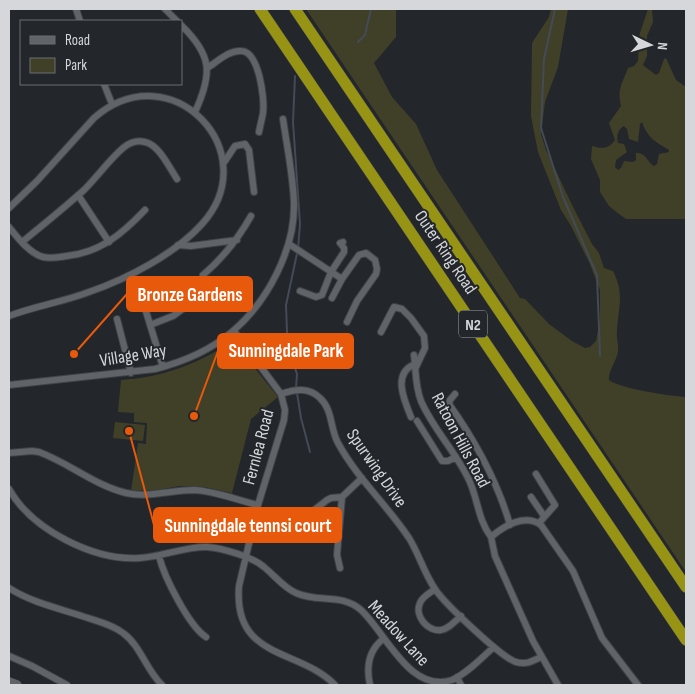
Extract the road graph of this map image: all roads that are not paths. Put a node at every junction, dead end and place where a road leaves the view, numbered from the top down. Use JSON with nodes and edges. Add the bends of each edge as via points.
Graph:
{"nodes":[{"id":1,"x":165,"y":9,"type":"edge"},
{"id":2,"x":260,"y":9,"type":"edge"},
{"id":3,"x":295,"y":9,"type":"edge"},
{"id":4,"x":176,"y":20,"type":"edge"},
{"id":5,"x":182,"y":26,"type":"edge"},
{"id":6,"x":207,"y":68,"type":"junction"},
{"id":7,"x":104,"y":85,"type":"edge"},
{"id":8,"x":112,"y":104,"type":"junction"},
{"id":9,"x":194,"y":112,"type":"junction"},
{"id":10,"x":283,"y":119,"type":"dead end"},
{"id":11,"x":259,"y":132,"type":"dead end"},
{"id":12,"x":223,"y":164,"type":"junction"},
{"id":13,"x":177,"y":179,"type":"dead end"},
{"id":14,"x":254,"y":192,"type":"dead end"},
{"id":15,"x":78,"y":195,"type":"junction"},
{"id":16,"x":9,"y":208,"type":"edge"},
{"id":17,"x":145,"y":210,"type":"dead end"},
{"id":18,"x":251,"y":216,"type":"dead end"},
{"id":19,"x":9,"y":226,"type":"edge"},
{"id":20,"x":237,"y":240,"type":"junction"},
{"id":21,"x":22,"y":242,"type":"junction"},
{"id":22,"x":109,"y":242,"type":"junction"},
{"id":23,"x":343,"y":242,"type":"dead end"},
{"id":24,"x":289,"y":244,"type":"junction"},
{"id":25,"x":178,"y":245,"type":"junction"},
{"id":26,"x":331,"y":272,"type":"junction"},
{"id":27,"x":203,"y":275,"type":"dead end"},
{"id":28,"x":342,"y":280,"type":"junction"},
{"id":29,"x":173,"y":285,"type":"dead end"},
{"id":30,"x":300,"y":291,"type":"dead end"},
{"id":31,"x":332,"y":298,"type":"dead end"},
{"id":32,"x":188,"y":305,"type":"dead end"},
{"id":33,"x":9,"y":316,"type":"edge"},
{"id":34,"x":118,"y":320,"type":"dead end"},
{"id":35,"x":347,"y":322,"type":"dead end"},
{"id":36,"x":150,"y":325,"type":"junction"},
{"id":37,"x":234,"y":331,"type":"junction"},
{"id":38,"x":381,"y":332,"type":"dead end"},
{"id":39,"x":414,"y":355,"type":"dead end"},
{"id":40,"x":415,"y":366,"type":"junction"},
{"id":41,"x":163,"y":367,"type":"junction"},
{"id":42,"x":131,"y":373,"type":"junction"},
{"id":43,"x":9,"y":385,"type":"edge"},
{"id":44,"x":281,"y":394,"type":"junction"},
{"id":45,"x":455,"y":394,"type":"dead end"},
{"id":46,"x":9,"y":453,"type":"edge"},
{"id":47,"x":456,"y":458,"type":"junction"},
{"id":48,"x":536,"y":474,"type":"dead end"},
{"id":49,"x":362,"y":478,"type":"junction"},
{"id":50,"x":9,"y":489,"type":"edge"},
{"id":51,"x":342,"y":497,"type":"junction"},
{"id":52,"x":531,"y":497,"type":"dead end"},
{"id":53,"x":258,"y":505,"type":"junction"},
{"id":54,"x":544,"y":516,"type":"junction"},
{"id":55,"x":299,"y":522,"type":"dead end"},
{"id":56,"x":539,"y":523,"type":"junction"},
{"id":57,"x":510,"y":525,"type":"junction"},
{"id":58,"x":491,"y":537,"type":"junction"},
{"id":59,"x":159,"y":556,"type":"junction"},
{"id":60,"x":246,"y":558,"type":"junction"},
{"id":61,"x":340,"y":568,"type":"dead end"},
{"id":62,"x":686,"y":587,"type":"edge"},
{"id":63,"x":9,"y":588,"type":"edge"},
{"id":64,"x":435,"y":589,"type":"junction"},
{"id":65,"x":461,"y":616,"type":"junction"},
{"id":66,"x":206,"y":637,"type":"dead end"},
{"id":67,"x":383,"y":639,"type":"junction"},
{"id":68,"x":686,"y":640,"type":"edge"},
{"id":69,"x":494,"y":647,"type":"junction"},
{"id":70,"x":9,"y":656,"type":"edge"},
{"id":71,"x":541,"y":657,"type":"junction"},
{"id":72,"x":457,"y":677,"type":"junction"},
{"id":73,"x":9,"y":682,"type":"edge"},
{"id":74,"x":17,"y":685,"type":"edge"},
{"id":75,"x":67,"y":685,"type":"edge"},
{"id":76,"x":162,"y":685,"type":"edge"},
{"id":77,"x":335,"y":685,"type":"edge"},
{"id":78,"x":370,"y":685,"type":"edge"},
{"id":79,"x":461,"y":685,"type":"edge"},
{"id":80,"x":558,"y":685,"type":"edge"},
{"id":81,"x":638,"y":685,"type":"edge"}],
"edges":[{"from":1,"to":4,"type":"street"},
{"from":2,"to":68,"type":"highway","name":"Outer Ring Road","number":"N2"},
{"from":3,"to":62,"type":"highway","name":"Outer Ring Road","number":"N2"},
{"from":5,"to":6,"type":"street","via":[[201,48]]},
{"from":6,"to":9,"type":"street","via":[[205,89]]},
{"from":6,"to":11,"type":"street","via":[[236,51],[247,51],[251,55],[263,101]]},
{"from":7,"to":8,"type":"street"},
{"from":8,"to":9,"type":"street","via":[[136,96],[149,96],[173,100]]},
{"from":8,"to":16,"type":"street","via":[[94,118]]},
{"from":9,"to":12,"type":"street","via":[[213,134]]},
{"from":10,"to":24,"type":"street","name":"Village Way","via":[[294,204]]},
{"from":12,"to":14,"type":"street","via":[[235,146],[245,144],[249,150]]},
{"from":12,"to":25,"type":"street","via":[[221,187],[212,211],[202,225]]},
{"from":13,"to":15,"type":"street","via":[[153,146],[147,142],[131,142]]},
{"from":15,"to":21,"type":"street"},
{"from":15,"to":22,"type":"street"},
{"from":17,"to":22,"type":"street","via":[[127,230]]},
{"from":18,"to":20,"type":"street"},
{"from":19,"to":21,"type":"street"},
{"from":20,"to":25,"type":"street"},
{"from":20,"to":27,"type":"street"},
{"from":21,"to":22,"type":"street","via":[[43,257],[53,258],[90,251]]},
{"from":23,"to":26,"type":"street","via":[[340,243],[344,252]]},
{"from":24,"to":26,"type":"street"},
{"from":24,"to":37,"type":"street","name":"Village Way","via":[[278,272]]},
{"from":25,"to":33,"type":"street","via":[[123,278],[89,292]]},
{"from":26,"to":28,"type":"street"},
{"from":26,"to":30,"type":"street","via":[[322,295],[316,297]]},
{"from":28,"to":31,"type":"street"},
{"from":28,"to":35,"type":"street","via":[[360,255],[366,254],[375,260],[376,274]]},
{"from":29,"to":36,"type":"street","via":[[144,303]]},
{"from":32,"to":36,"type":"street","via":[[173,316]]},
{"from":34,"to":42,"type":"street"},
{"from":36,"to":41,"type":"street"},
{"from":37,"to":41,"type":"street","name":"Village Way","via":[[214,345]]},
{"from":37,"to":44,"type":"street","name":"Fernlea Road"},
{"from":38,"to":40,"type":"street","via":[[394,307],[412,318],[425,340],[424,351]]},
{"from":39,"to":40,"type":"street","name":"Ratoon Hills Road"},
{"from":40,"to":47,"type":"street","name":"Ratoon Hills Road","via":[[421,400]]},
{"from":40,"to":47,"type":"street","via":[[407,368],[402,378],[404,400],[442,461]]},
{"from":41,"to":42,"type":"street","name":"Village Way"},
{"from":42,"to":43,"type":"street","name":"Village Way"},
{"from":44,"to":49,"type":"street","name":"Spurwing Drive","via":[[303,390],[322,399],[330,414],[337,442]]},
{"from":44,"to":53,"type":"street","name":"Fernlea Road","via":[[284,420]]},
{"from":45,"to":57,"type":"street","via":[[449,403],[490,471]]},
{"from":46,"to":53,"type":"street","via":[[39,452],[100,484],[127,493],[194,490]]},
{"from":47,"to":58,"type":"street","name":"Ratoon Hills Road","via":[[469,480],[482,524]]},
{"from":48,"to":54,"type":"street","via":[[555,505]]},
{"from":49,"to":51,"type":"street"},
{"from":49,"to":64,"type":"street","name":"Spurwing Drive","via":[[409,538]]},
{"from":50,"to":59,"type":"street","name":"Meadow Lane","via":[[31,516],[79,546],[123,558]]},
{"from":51,"to":55,"type":"street","via":[[327,500]]},
{"from":51,"to":61,"type":"street","via":[[337,555]]},
{"from":52,"to":54,"type":"street"},
{"from":53,"to":60,"type":"street","name":"Fernlea Road"},
{"from":54,"to":56,"type":"street"},
{"from":56,"to":57,"type":"street","via":[[522,520]]},
{"from":56,"to":81,"type":"street","via":[[573,571],[602,638]]},
{"from":57,"to":58,"type":"street"},
{"from":58,"to":71,"type":"street","name":"Ratoon Hills Road","via":[[496,556]]},
{"from":59,"to":60,"type":"street","name":"Meadow Lane","via":[[207,547]]},
{"from":59,"to":66,"type":"street","via":[[167,580],[196,629]]},
{"from":60,"to":67,"type":"street","name":"Meadow Lane","via":[[263,565],[296,593],[340,600],[355,606]]},
{"from":60,"to":77,"type":"street","name":"Fernlea Road","via":[[239,596],[241,615],[251,633],[268,648],[321,674]]},
{"from":63,"to":76,"type":"street","via":[[123,633]]},
{"from":64,"to":65,"type":"street","name":"Spurwing Drive"},
{"from":64,"to":65,"type":"street","via":[[423,598],[418,608],[427,625],[433,629],[444,629]]},
{"from":65,"to":69,"type":"street","name":"Spurwing Drive"},
{"from":67,"to":72,"type":"street","name":"Meadow Lane","via":[[411,673],[424,682],[442,683]]},
{"from":67,"to":78,"type":"street","via":[[369,657]]},
{"from":69,"to":71,"type":"street","name":"Spurwing Drive","via":[[515,662],[528,663]]},
{"from":69,"to":72,"type":"street","name":"Meadow Lane"},
{"from":70,"to":75,"type":"street"},
{"from":71,"to":80,"type":"street","name":"Ratoon Hills Road"},
{"from":72,"to":79,"type":"street"},
{"from":73,"to":74,"type":"main road"}]}
